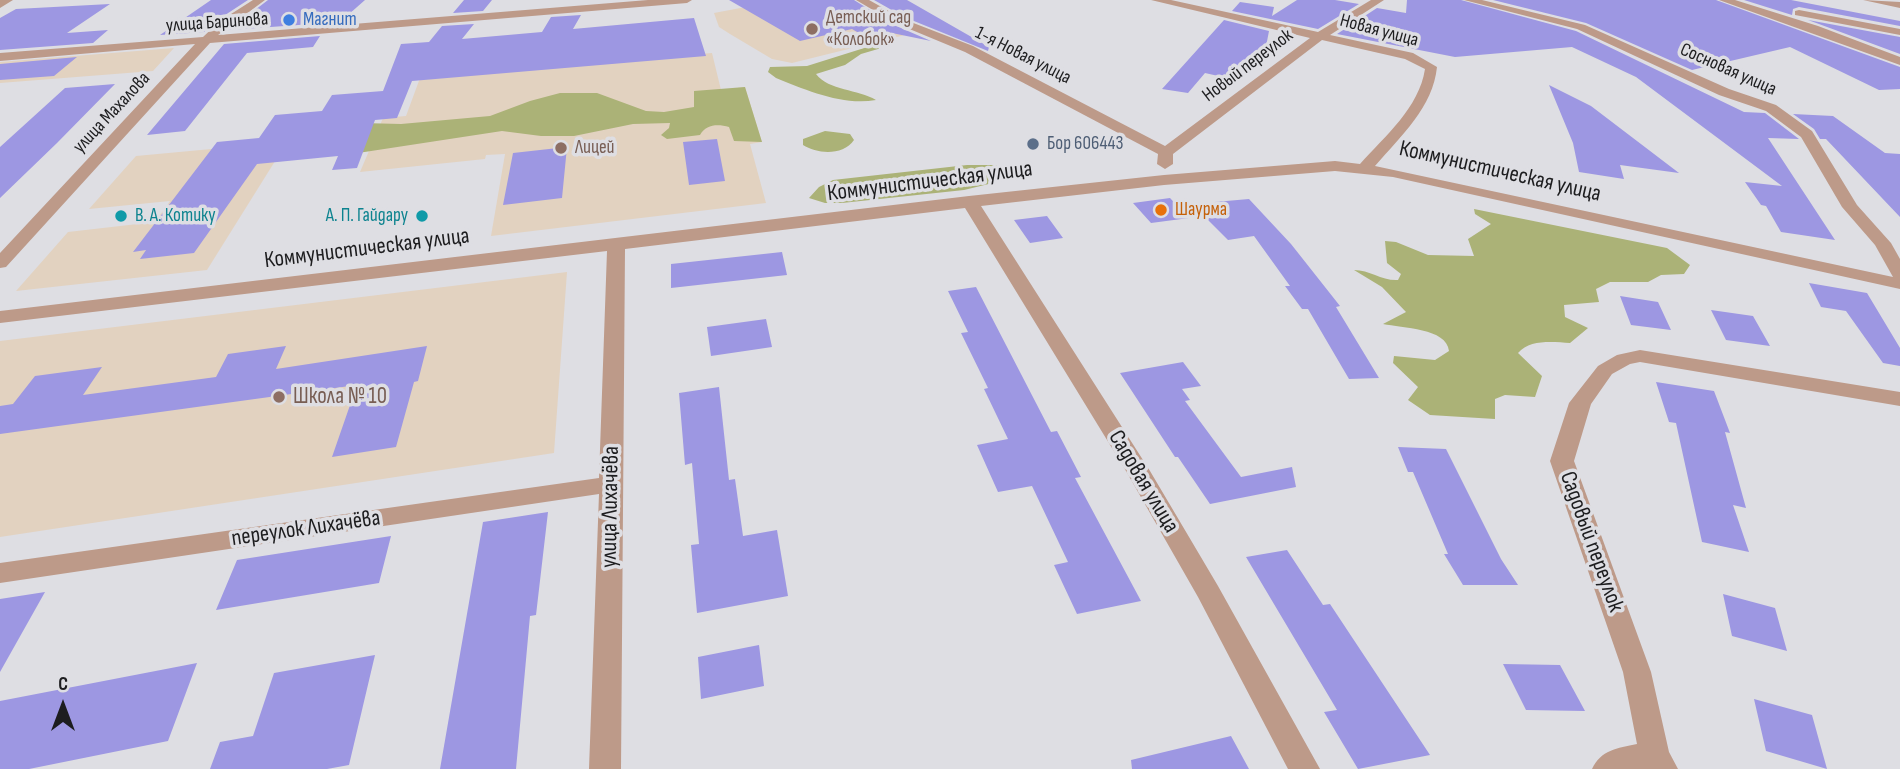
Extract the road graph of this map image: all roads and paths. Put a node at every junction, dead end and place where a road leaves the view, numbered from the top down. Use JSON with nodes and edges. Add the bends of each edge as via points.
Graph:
{"nodes":[{"id":1,"x":8,"y":0,"type":"edge"},
{"id":2,"x":260,"y":0,"type":"edge"},
{"id":3,"x":520,"y":0,"type":"edge"},
{"id":4,"x":687,"y":0,"type":"edge"},
{"id":5,"x":861,"y":0,"type":"edge"},
{"id":6,"x":1156,"y":0,"type":"edge"},
{"id":7,"x":1378,"y":0,"type":"edge"},
{"id":8,"x":1469,"y":0,"type":"edge"},
{"id":9,"x":1724,"y":0,"type":"edge"},
{"id":10,"x":1867,"y":0,"type":"edge"},
{"id":11,"x":0,"y":5,"type":"edge"},
{"id":12,"x":1900,"y":5,"type":"edge"},
{"id":13,"x":1753,"y":8,"type":"junction"},
{"id":14,"x":430,"y":23,"type":"junction"},
{"id":15,"x":1900,"y":32,"type":"edge"},
{"id":16,"x":1320,"y":36,"type":"junction"},
{"id":17,"x":205,"y":41,"type":"junction"},
{"id":18,"x":0,"y":57,"type":"edge"},
{"id":19,"x":1900,"y":61,"type":"edge"},
{"id":20,"x":1166,"y":152,"type":"junction"},
{"id":21,"x":1366,"y":167,"type":"junction"},
{"id":22,"x":1164,"y":180,"type":"junction"},
{"id":23,"x":969,"y":201,"type":"junction"},
{"id":24,"x":616,"y":244,"type":"junction"},
{"id":25,"x":0,"y":263,"type":"edge"},
{"id":26,"x":1900,"y":274,"type":"edge"},
{"id":27,"x":1900,"y":284,"type":"edge"},
{"id":28,"x":0,"y":317,"type":"edge"},
{"id":29,"x":1900,"y":399,"type":"edge"},
{"id":30,"x":611,"y":484,"type":"junction"},
{"id":31,"x":0,"y":573,"type":"edge"},
{"id":32,"x":1658,"y":762,"type":"edge"},
{"id":33,"x":604,"y":769,"type":"edge"},
{"id":34,"x":1304,"y":769,"type":"edge"},
{"id":35,"x":1608,"y":769,"type":"edge"}],
"edges":[{"from":1,"to":11,"type":"street"},
{"from":2,"to":17,"type":"street","name":"улица Махалова"},
{"from":3,"to":14,"type":"street","via":[[502,9]]},
{"from":4,"to":14,"type":"street","name":"улица Баринова"},
{"from":5,"to":20,"type":"street","name":"1-я Новая улица","via":[[900,22],[969,49]]},
{"from":6,"to":16,"type":"street","name":"Новая улица"},
{"from":7,"to":16,"type":"street","name":"Новый переулок"},
{"from":8,"to":26,"type":"street","name":"Сосновая улица","via":[[1581,27],[1724,92],[1771,108],[1807,134],[1850,208],[1882,243]]},
{"from":9,"to":13,"type":"street"},
{"from":10,"to":12,"type":"street"},
{"from":13,"to":15,"type":"street"},
{"from":13,"to":19,"type":"street"},
{"from":14,"to":17,"type":"street","name":"улица Баринова"},
{"from":16,"to":20,"type":"street","name":"Новый переулок"},
{"from":16,"to":21,"type":"street","name":"Новая улица","via":[[1431,66],[1419,104]]},
{"from":17,"to":18,"type":"street","name":"улица Баринова"},
{"from":17,"to":25,"type":"street","name":"улица Махалова"},
{"from":20,"to":22,"type":"street"},
{"from":21,"to":22,"type":"street","name":"Коммунистическая улица"},
{"from":21,"to":27,"type":"street","name":"Коммунистическая улица"},
{"from":22,"to":23,"type":"street","name":"Коммунистическая улица"},
{"from":23,"to":24,"type":"street","name":"Коммунистическая улица"},
{"from":23,"to":34,"type":"street","name":"Садовая улица","via":[[1138,471]]},
{"from":24,"to":28,"type":"street","name":"Коммунистическая улица"},
{"from":24,"to":30,"type":"street","name":"улица Лихачёва"},
{"from":29,"to":32,"type":"street","name":"Садовый переулок","via":[[1640,356],[1605,370],[1580,403],[1562,461],[1637,672]]},
{"from":30,"to":31,"type":"street","name":"переулок Лихачёва"},
{"from":30,"to":33,"type":"street","name":"улица Лихачёва"},
{"from":32,"to":35,"type":"street","via":[[1615,762]]}]}
